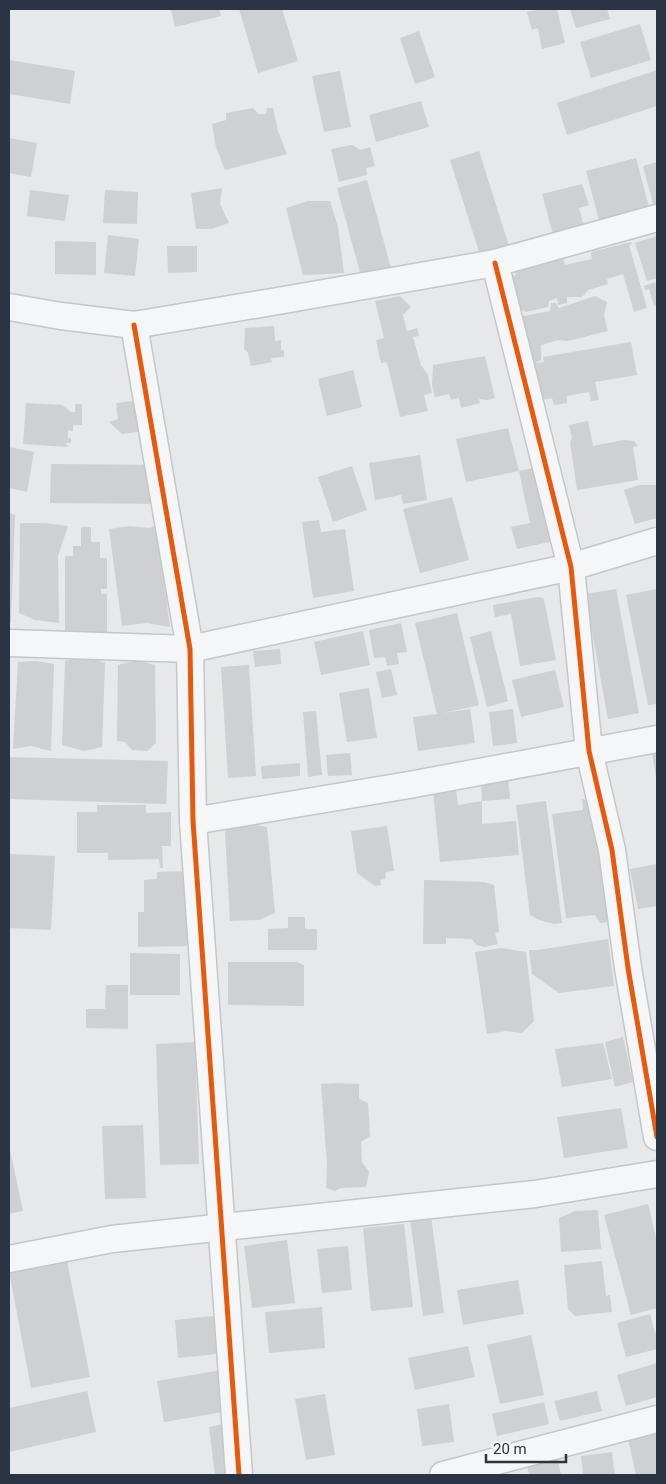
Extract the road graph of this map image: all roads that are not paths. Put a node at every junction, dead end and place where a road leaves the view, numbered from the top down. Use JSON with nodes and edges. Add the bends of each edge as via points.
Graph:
{"nodes":[{"id":1,"x":657,"y":218,"type":"edge"},
{"id":2,"x":494,"y":263,"type":"junction"},
{"id":3,"x":9,"y":307,"type":"edge"},
{"id":4,"x":134,"y":325,"type":"junction"},
{"id":5,"x":657,"y":541,"type":"edge"},
{"id":6,"x":571,"y":567,"type":"junction"},
{"id":7,"x":9,"y":643,"type":"edge"},
{"id":8,"x":190,"y":650,"type":"junction"},
{"id":9,"x":657,"y":739,"type":"edge"},
{"id":10,"x":589,"y":751,"type":"junction"},
{"id":11,"x":194,"y":821,"type":"junction"},
{"id":12,"x":657,"y":1137,"type":"edge"},
{"id":13,"x":657,"y":1174,"type":"edge"},
{"id":14,"x":222,"y":1227,"type":"junction"},
{"id":15,"x":9,"y":1259,"type":"edge"},
{"id":16,"x":657,"y":1419,"type":"edge"},
{"id":17,"x":239,"y":1475,"type":"edge"},
{"id":18,"x":443,"y":1475,"type":"edge"}],
"edges":[{"from":1,"to":2,"type":"street"},
{"from":2,"to":4,"type":"street"},
{"from":2,"to":6,"type":"street"},
{"from":3,"to":4,"type":"street"},
{"from":4,"to":8,"type":"street"},
{"from":5,"to":6,"type":"street"},
{"from":6,"to":8,"type":"street"},
{"from":6,"to":10,"type":"street"},
{"from":7,"to":8,"type":"street"},
{"from":8,"to":11,"type":"street"},
{"from":9,"to":10,"type":"street"},
{"from":10,"to":11,"type":"street"},
{"from":10,"to":12,"type":"street","via":[[612,850]]},
{"from":11,"to":14,"type":"street"},
{"from":13,"to":14,"type":"street","via":[[535,1194]]},
{"from":14,"to":15,"type":"street","via":[[112,1239]]},
{"from":14,"to":17,"type":"street"},
{"from":16,"to":18,"type":"street"}]}
